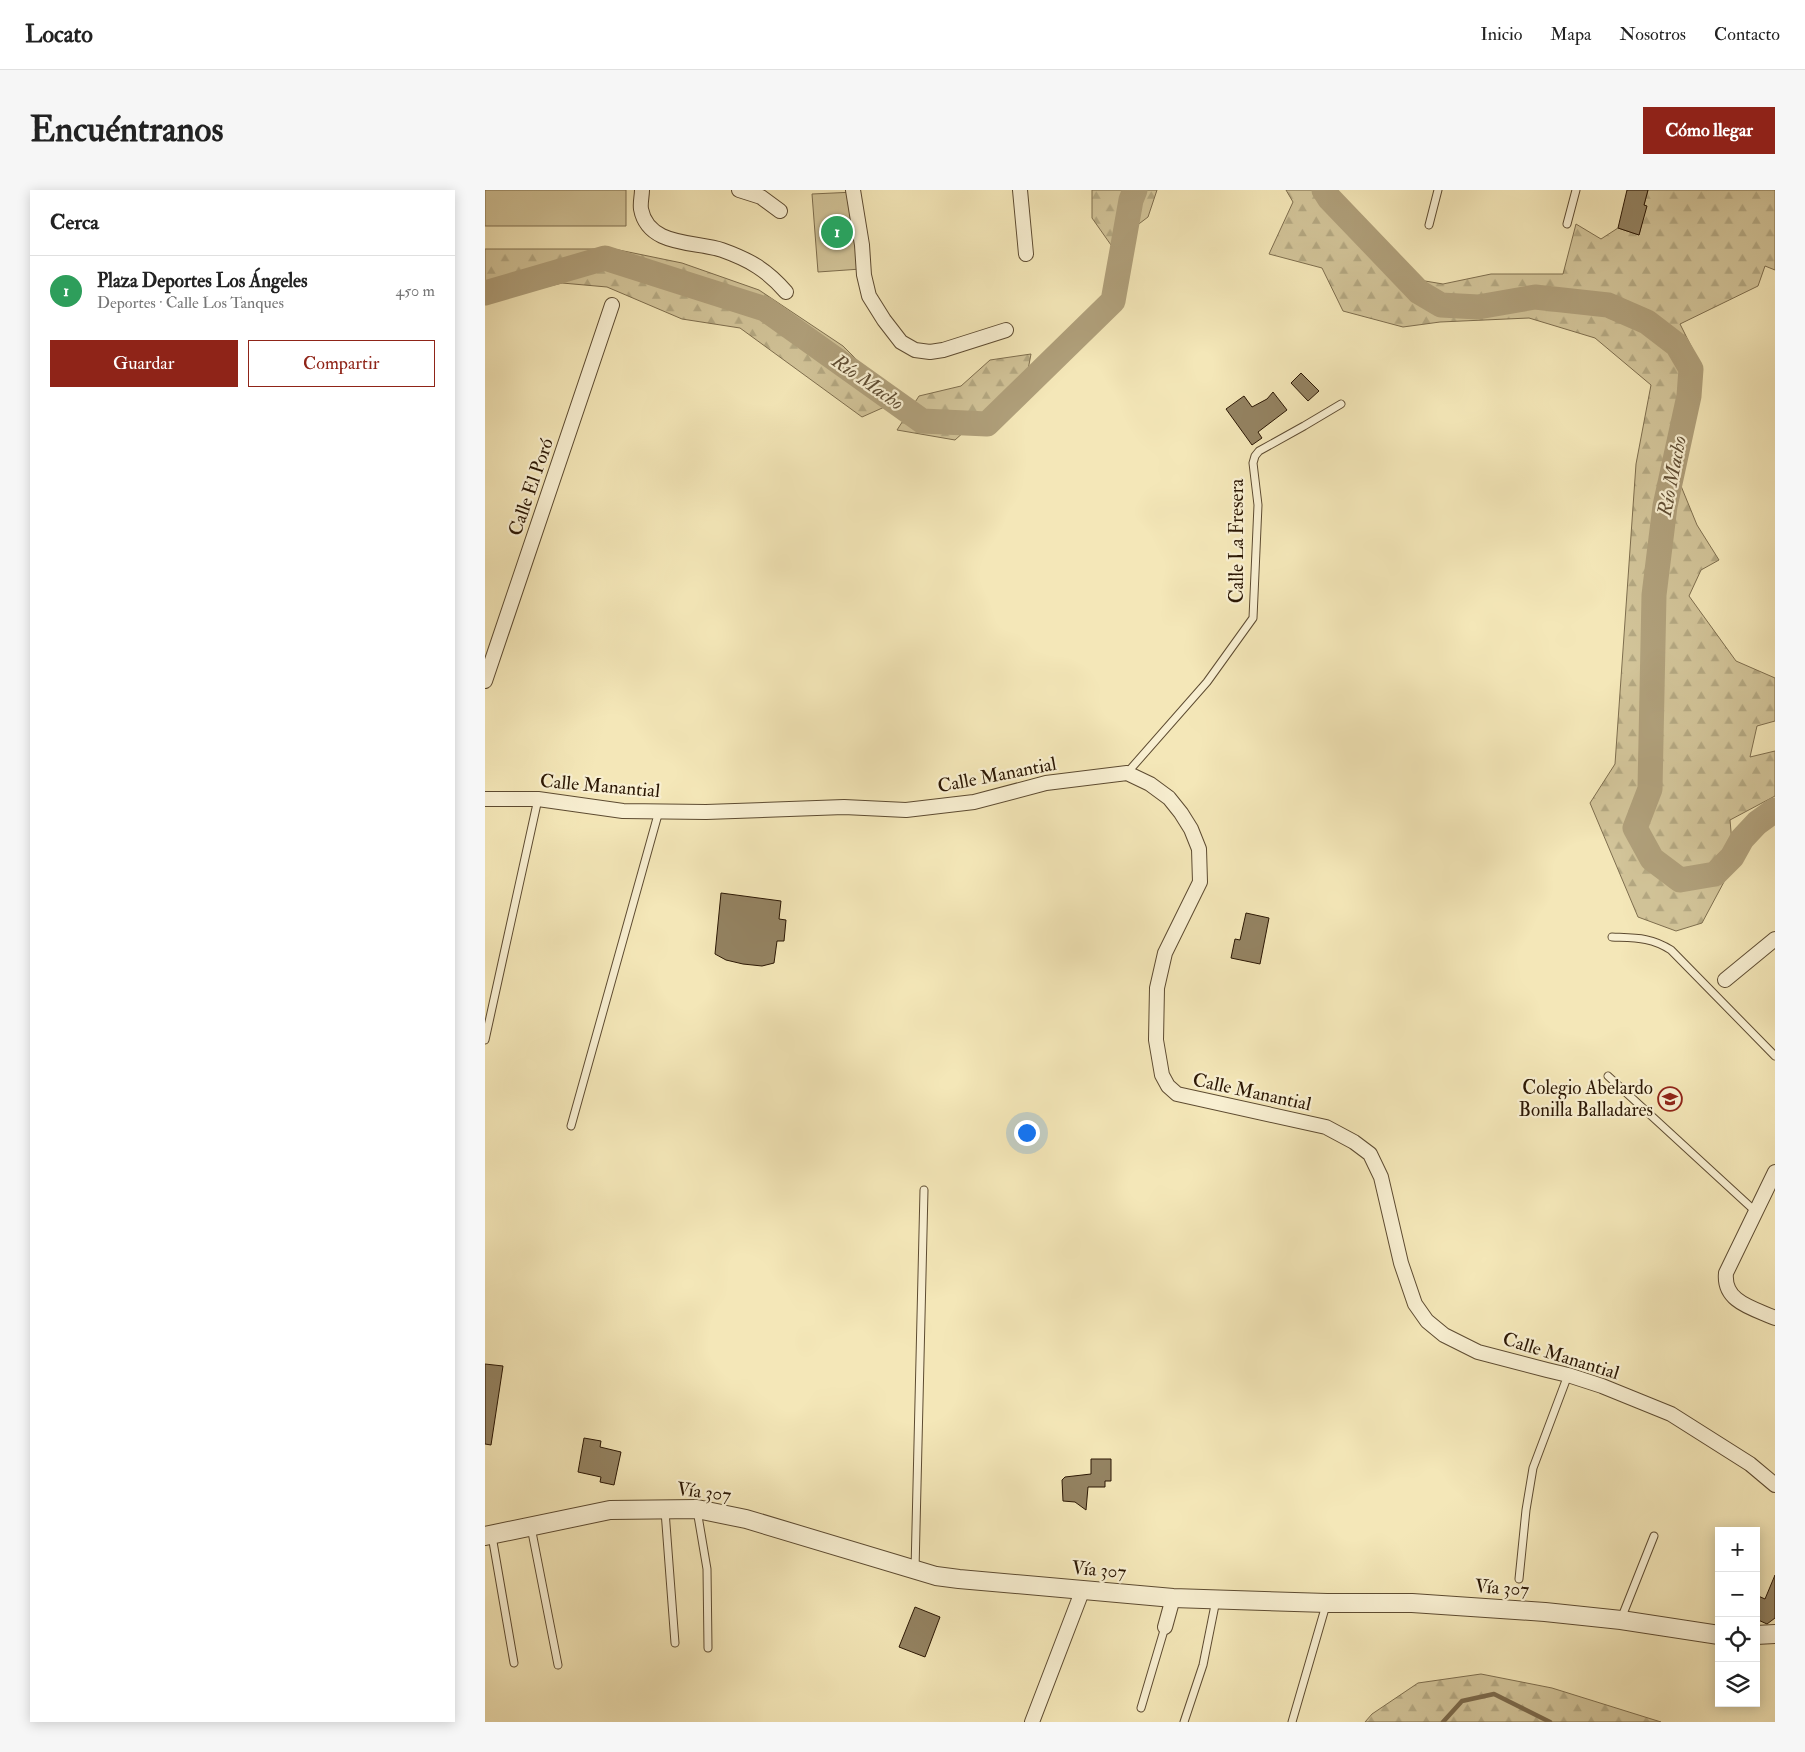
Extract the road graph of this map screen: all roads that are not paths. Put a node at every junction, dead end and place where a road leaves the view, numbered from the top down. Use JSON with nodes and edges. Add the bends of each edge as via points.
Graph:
{"nodes":[{"id":1,"x":642,"y":190,"type":"edge"},
{"id":2,"x":739,"y":190,"type":"edge"},
{"id":3,"x":853,"y":190,"type":"edge"},
{"id":4,"x":1020,"y":190,"type":"edge"},
{"id":5,"x":1438,"y":190,"type":"edge"},
{"id":6,"x":1576,"y":190,"type":"edge"},
{"id":7,"x":780,"y":210,"type":"dead end"},
{"id":8,"x":1567,"y":224,"type":"dead end"},
{"id":9,"x":1429,"y":225,"type":"dead end"},
{"id":10,"x":1026,"y":254,"type":"dead end"},
{"id":11,"x":786,"y":292,"type":"dead end"},
{"id":12,"x":612,"y":305,"type":"dead end"},
{"id":13,"x":1006,"y":330,"type":"dead end"},
{"id":14,"x":1341,"y":404,"type":"dead end"},
{"id":15,"x":485,"y":681,"type":"edge"},
{"id":16,"x":1127,"y":773,"type":"junction"},
{"id":17,"x":538,"y":799,"type":"junction"},
{"id":18,"x":485,"y":800,"type":"edge"},
{"id":19,"x":659,"y":811,"type":"junction"},
{"id":20,"x":1612,"y":937,"type":"dead end"},
{"id":21,"x":1775,"y":939,"type":"edge"},
{"id":22,"x":1725,"y":980,"type":"dead end"},
{"id":23,"x":485,"y":1040,"type":"edge"},
{"id":24,"x":1775,"y":1056,"type":"edge"},
{"id":25,"x":1608,"y":1076,"type":"dead end"},
{"id":26,"x":571,"y":1126,"type":"dead end"},
{"id":27,"x":1775,"y":1172,"type":"edge"},
{"id":28,"x":924,"y":1190,"type":"dead end"},
{"id":29,"x":1755,"y":1211,"type":"junction"},
{"id":30,"x":1775,"y":1318,"type":"edge"},
{"id":31,"x":1568,"y":1374,"type":"junction"},
{"id":32,"x":1775,"y":1485,"type":"edge"},
{"id":33,"x":665,"y":1508,"type":"junction"},
{"id":34,"x":697,"y":1508,"type":"junction"},
{"id":35,"x":531,"y":1526,"type":"junction"},
{"id":36,"x":488,"y":1536,"type":"edge"},
{"id":37,"x":1654,"y":1536,"type":"dead end"},
{"id":38,"x":915,"y":1570,"type":"junction"},
{"id":39,"x":1519,"y":1579,"type":"dead end"},
{"id":40,"x":1083,"y":1589,"type":"junction"},
{"id":41,"x":1173,"y":1598,"type":"junction"},
{"id":42,"x":1216,"y":1600,"type":"junction"},
{"id":43,"x":1327,"y":1603,"type":"junction"},
{"id":44,"x":1621,"y":1620,"type":"junction"},
{"id":45,"x":1165,"y":1627,"type":"joint"},
{"id":46,"x":1715,"y":1634,"type":"edge"},
{"id":47,"x":1775,"y":1634,"type":"edge"},
{"id":48,"x":1760,"y":1635,"type":"edge"},
{"id":49,"x":675,"y":1643,"type":"dead end"},
{"id":50,"x":708,"y":1648,"type":"dead end"},
{"id":51,"x":513,"y":1664,"type":"dead end"},
{"id":52,"x":558,"y":1664,"type":"dead end"},
{"id":53,"x":1141,"y":1708,"type":"dead end"},
{"id":54,"x":1032,"y":1722,"type":"edge"},
{"id":55,"x":1184,"y":1722,"type":"edge"},
{"id":56,"x":1292,"y":1722,"type":"edge"}],
"edges":[{"from":1,"to":11,"type":"street","via":[[644,218],[657,232],[676,242],[720,249],[740,257],[765,271]]},
{"from":2,"to":7,"type":"street","via":[[761,197]]},
{"from":3,"to":13,"type":"street","via":[[869,296],[901,342],[915,350],[930,352]]},
{"from":4,"to":10,"type":"street"},
{"from":5,"to":9,"type":"lane"},
{"from":6,"to":8,"type":"lane"},
{"from":12,"to":15,"type":"street","name":"Calle El Poró"},
{"from":14,"to":16,"type":"lane","name":"Calle La Fresera","via":[[1255,456],[1258,506],[1253,618],[1207,682]]},
{"from":16,"to":19,"type":"street","name":"Calle Manantial","via":[[1046,783],[974,802],[906,810],[844,807]]},
{"from":16,"to":31,"type":"street","name":"Calle Manantial","via":[[1169,798],[1191,829],[1199,849],[1200,882],[1165,953],[1157,988],[1155,1040],[1162,1075],[1168,1086],[1177,1094],[1326,1127],[1354,1142],[1370,1154],[1381,1177],[1401,1263],[1415,1304],[1427,1321],[1443,1335],[1478,1352]]},
{"from":17,"to":18,"type":"street","name":"Calle Manantial"},
{"from":17,"to":19,"type":"street","name":"Calle Manantial","via":[[623,811]]},
{"from":17,"to":23,"type":"lane"},
{"from":19,"to":26,"type":"lane"},
{"from":20,"to":24,"type":"lane","via":[[1648,938],[1671,950]]},
{"from":21,"to":22,"type":"street"},
{"from":25,"to":29,"type":"lane"},
{"from":27,"to":29,"type":"street"},
{"from":28,"to":38,"type":"lane"},
{"from":29,"to":30,"type":"street","via":[[1726,1273],[1725,1283],[1736,1300]]},
{"from":31,"to":32,"type":"street","name":"Calle Manantial","via":[[1671,1414],[1749,1464]]},
{"from":31,"to":39,"type":"lane","via":[[1533,1468]]},
{"from":33,"to":34,"type":"street","name":"Vía 307"},
{"from":33,"to":35,"type":"street","name":"Vía 307","via":[[610,1510]]},
{"from":33,"to":49,"type":"lane"},
{"from":34,"to":38,"type":"street","name":"Vía 307"},
{"from":34,"to":50,"type":"lane","via":[[707,1569]]},
{"from":35,"to":36,"type":"street","name":"Vía 307"},
{"from":35,"to":52,"type":"lane"},
{"from":36,"to":51,"type":"lane"},
{"from":37,"to":44,"type":"lane"},
{"from":38,"to":40,"type":"street","name":"Vía 307","via":[[959,1579]]},
{"from":40,"to":41,"type":"street","name":"Vía 307"},
{"from":40,"to":54,"type":"street"},
{"from":41,"to":42,"type":"street","name":"Vía 307"},
{"from":41,"to":45,"type":"street"},
{"from":42,"to":43,"type":"street","name":"Vía 307"},
{"from":42,"to":55,"type":"lane","via":[[1203,1665]]},
{"from":43,"to":44,"type":"street","name":"Vía 307","via":[[1412,1603]]},
{"from":43,"to":56,"type":"lane"},
{"from":44,"to":46,"type":"street","name":"Vía 307"},
{"from":45,"to":53,"type":"lane"},
{"from":47,"to":48,"type":"street"}]}
